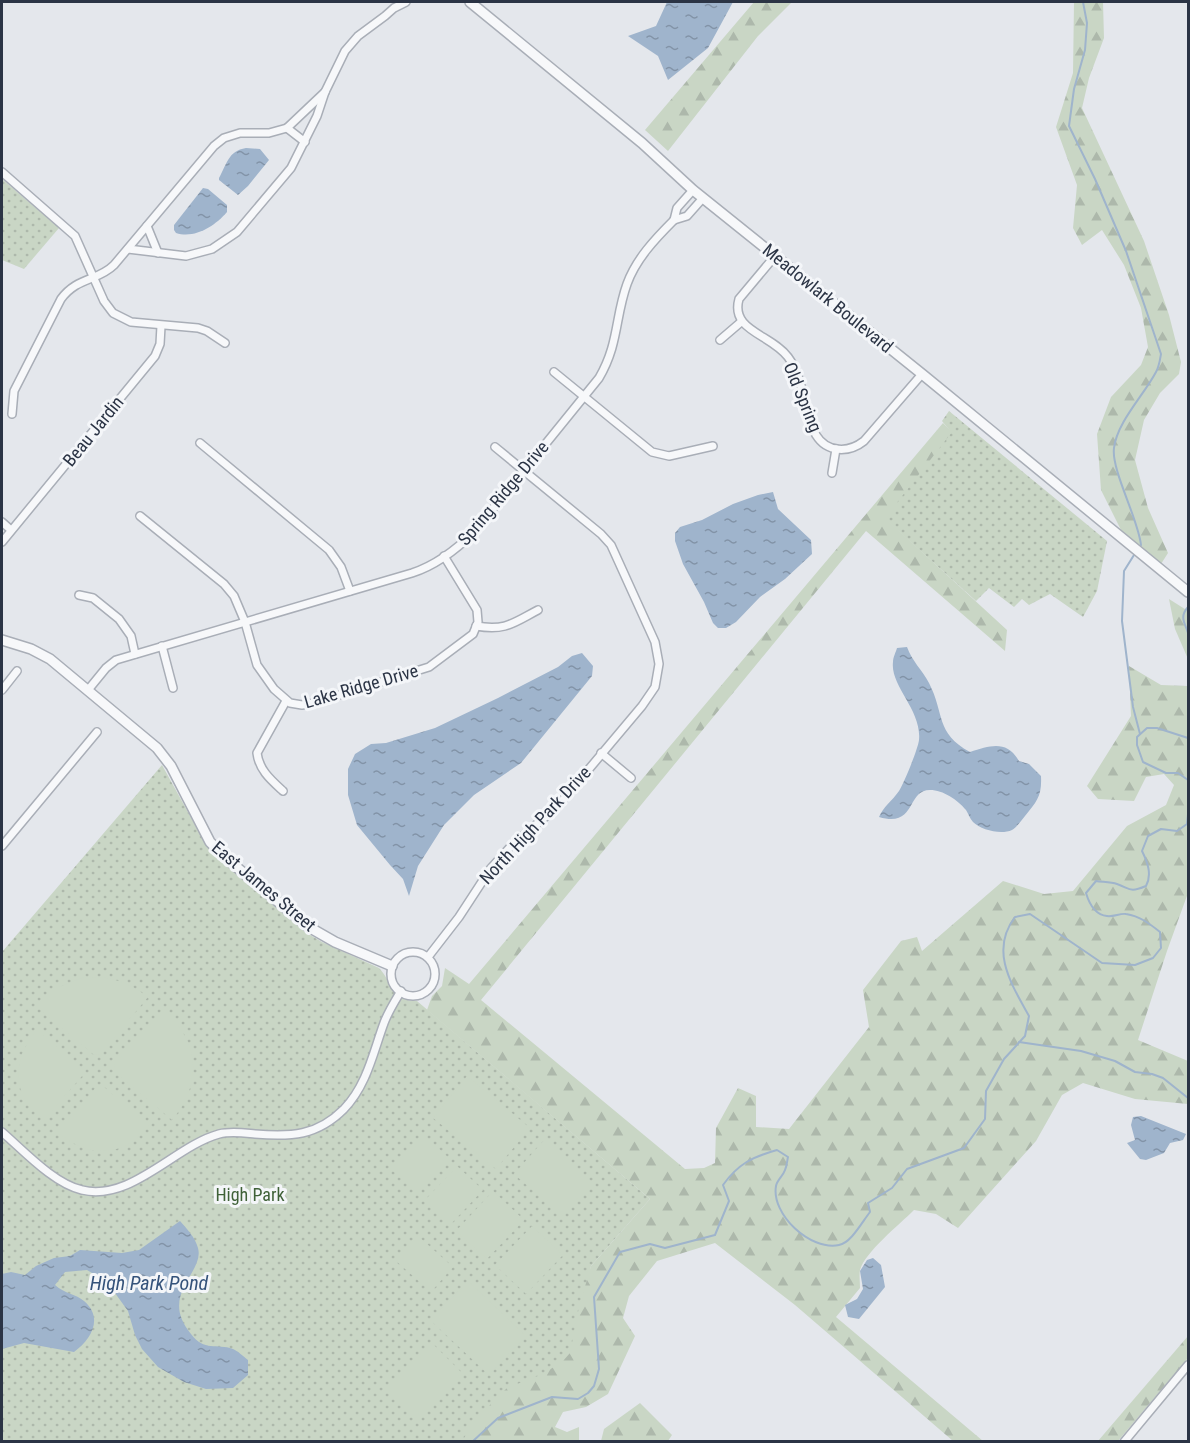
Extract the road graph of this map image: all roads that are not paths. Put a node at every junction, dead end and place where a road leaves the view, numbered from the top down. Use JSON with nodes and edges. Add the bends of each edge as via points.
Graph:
{"nodes":[{"id":1,"x":406,"y":2,"type":"edge"},
{"id":2,"x":470,"y":2,"type":"edge"},
{"id":3,"x":394,"y":4,"type":"edge"},
{"id":4,"x":325,"y":92,"type":"junction"},
{"id":5,"x":287,"y":128,"type":"junction"},
{"id":6,"x":304,"y":142,"type":"junction"},
{"id":7,"x":2,"y":172,"type":"edge"},
{"id":8,"x":693,"y":190,"type":"junction"},
{"id":9,"x":703,"y":198,"type":"junction"},
{"id":10,"x":674,"y":220,"type":"junction"},
{"id":11,"x":147,"y":226,"type":"junction"},
{"id":12,"x":128,"y":249,"type":"junction"},
{"id":13,"x":158,"y":253,"type":"junction"},
{"id":14,"x":775,"y":256,"type":"junction"},
{"id":15,"x":93,"y":276,"type":"junction"},
{"id":16,"x":741,"y":322,"type":"junction"},
{"id":17,"x":161,"y":326,"type":"junction"},
{"id":18,"x":720,"y":340,"type":"dead end"},
{"id":19,"x":225,"y":343,"type":"dead end"},
{"id":20,"x":554,"y":372,"type":"dead end"},
{"id":21,"x":922,"y":374,"type":"junction"},
{"id":22,"x":583,"y":397,"type":"junction"},
{"id":23,"x":12,"y":414,"type":"dead end"},
{"id":24,"x":200,"y":443,"type":"dead end"},
{"id":25,"x":713,"y":446,"type":"dead end"},
{"id":26,"x":495,"y":447,"type":"dead end"},
{"id":27,"x":836,"y":449,"type":"junction"},
{"id":28,"x":524,"y":471,"type":"junction"},
{"id":29,"x":832,"y":472,"type":"dead end"},
{"id":30,"x":140,"y":516,"type":"dead end"},
{"id":31,"x":2,"y":522,"type":"edge"},
{"id":32,"x":11,"y":530,"type":"junction"},
{"id":33,"x":2,"y":542,"type":"edge"},
{"id":34,"x":444,"y":556,"type":"junction"},
{"id":35,"x":350,"y":591,"type":"junction"},
{"id":36,"x":1187,"y":591,"type":"edge"},
{"id":37,"x":79,"y":595,"type":"dead end"},
{"id":38,"x":538,"y":610,"type":"dead end"},
{"id":39,"x":245,"y":622,"type":"junction"},
{"id":40,"x":476,"y":626,"type":"junction"},
{"id":41,"x":2,"y":640,"type":"edge"},
{"id":42,"x":162,"y":646,"type":"junction"},
{"id":43,"x":135,"y":654,"type":"junction"},
{"id":44,"x":17,"y":671,"type":"dead end"},
{"id":45,"x":174,"y":688,"type":"dead end"},
{"id":46,"x":2,"y":690,"type":"edge"},
{"id":47,"x":87,"y":690,"type":"junction"},
{"id":48,"x":286,"y":701,"type":"junction"},
{"id":49,"x":97,"y":732,"type":"dead end"},
{"id":50,"x":602,"y":753,"type":"junction"},
{"id":51,"x":631,"y":778,"type":"dead end"},
{"id":52,"x":283,"y":790,"type":"dead end"},
{"id":53,"x":2,"y":846,"type":"edge"},
{"id":54,"x":428,"y":957,"type":"junction"},
{"id":55,"x":392,"y":966,"type":"junction"},
{"id":56,"x":401,"y":991,"type":"junction"},
{"id":57,"x":2,"y":1132,"type":"edge"},
{"id":58,"x":1188,"y":1365,"type":"edge"},
{"id":59,"x":1124,"y":1442,"type":"edge"}],
"edges":[{"from":1,"to":3,"type":"street"},
{"from":2,"to":8,"type":"street","name":"Meadowlark Boulevard","via":[[642,143]]},
{"from":3,"to":4,"type":"street","via":[[351,43]]},
{"from":4,"to":5,"type":"street"},
{"from":4,"to":6,"type":"street"},
{"from":5,"to":6,"type":"street"},
{"from":5,"to":11,"type":"street","via":[[224,138]]},
{"from":6,"to":13,"type":"street","via":[[291,168],[227,240],[186,256]]},
{"from":7,"to":15,"type":"street","via":[[69,228]]},
{"from":8,"to":9,"type":"street","name":"Meadowlark Boulevard"},
{"from":8,"to":10,"type":"street","name":"Spring Ridge Drive","via":[[677,208]]},
{"from":9,"to":10,"type":"street","name":"Spring Ridge Drive","via":[[687,216]]},
{"from":9,"to":14,"type":"street","name":"Meadowlark Boulevard"},
{"from":10,"to":22,"type":"street","name":"Spring Ridge Drive","via":[[632,271],[611,352],[599,378]]},
{"from":11,"to":12,"type":"street"},
{"from":11,"to":13,"type":"street"},
{"from":12,"to":13,"type":"street"},
{"from":12,"to":15,"type":"street","via":[[111,268]]},
{"from":14,"to":16,"type":"street","via":[[739,299],[737,313]]},
{"from":14,"to":21,"type":"street","name":"Meadowlark Boulevard"},
{"from":15,"to":17,"type":"street","via":[[108,307],[120,318]]},
{"from":15,"to":23,"type":"street","via":[[73,286],[61,299],[14,391]]},
{"from":16,"to":18,"type":"street"},
{"from":16,"to":27,"type":"street","name":"Old Spring","via":[[788,357],[799,377],[816,434]]},
{"from":17,"to":19,"type":"street","via":[[198,328]]},
{"from":17,"to":32,"type":"street","name":"Beau Jardin","via":[[155,356]]},
{"from":20,"to":22,"type":"street"},
{"from":21,"to":27,"type":"street","name":"Old Spring","via":[[864,441],[851,448]]},
{"from":21,"to":36,"type":"street","name":"Meadowlark Boulevard"},
{"from":22,"to":25,"type":"street","via":[[652,452],[669,456]]},
{"from":22,"to":28,"type":"street","name":"Spring Ridge Drive"},
{"from":24,"to":35,"type":"street","via":[[329,550]]},
{"from":26,"to":28,"type":"street"},
{"from":27,"to":29,"type":"street"},
{"from":28,"to":34,"type":"street","name":"Spring Ridge Drive","via":[[475,531]]},
{"from":28,"to":50,"type":"street","name":"North High Park Drive","via":[[610,545],[652,636],[659,663],[655,687]]},
{"from":30,"to":39,"type":"street","name":"Lake Ridge Drive","via":[[224,584]]},
{"from":31,"to":32,"type":"street"},
{"from":32,"to":33,"type":"street","name":"Beau Jardin"},
{"from":34,"to":35,"type":"street","name":"Spring Ridge Drive","via":[[427,568]]},
{"from":34,"to":40,"type":"street","via":[[475,606]]},
{"from":35,"to":39,"type":"street","name":"Spring Ridge Drive"},
{"from":37,"to":43,"type":"street","via":[[93,598],[119,619],[131,636]]},
{"from":38,"to":40,"type":"street","via":[[506,627]]},
{"from":39,"to":42,"type":"street","name":"Spring Ridge Drive"},
{"from":39,"to":48,"type":"street","name":"Lake Ridge Drive","via":[[257,665]]},
{"from":40,"to":48,"type":"street","name":"Lake Ridge Drive","via":[[467,640],[429,667],[314,703],[296,705]]},
{"from":41,"to":47,"type":"street","name":"East James Street","via":[[41,653]]},
{"from":42,"to":43,"type":"street","name":"Spring Ridge Drive"},
{"from":42,"to":45,"type":"street"},
{"from":43,"to":47,"type":"street","name":"Spring Ridge Drive","via":[[116,660]]},
{"from":44,"to":46,"type":"street"},
{"from":47,"to":55,"type":"street","name":"East James Street","via":[[165,756],[210,842],[228,860],[308,926]]},
{"from":48,"to":52,"type":"street","via":[[257,753],[268,777]]},
{"from":49,"to":53,"type":"street"},
{"from":50,"to":51,"type":"street"},
{"from":50,"to":54,"type":"street","name":"North High Park Drive","via":[[557,807],[491,868]]},
{"from":54,"to":55,"type":"street","via":[[408,953]]},
{"from":54,"to":56,"type":"street","via":[[435,975],[427,990],[418,995]]},
{"from":55,"to":56,"type":"street","via":[[392,981]]},
{"from":56,"to":57,"type":"street","via":[[357,1093],[318,1128],[292,1136],[219,1134],[131,1183],[98,1192],[83,1191],[60,1179]]},
{"from":58,"to":59,"type":"street"}]}
